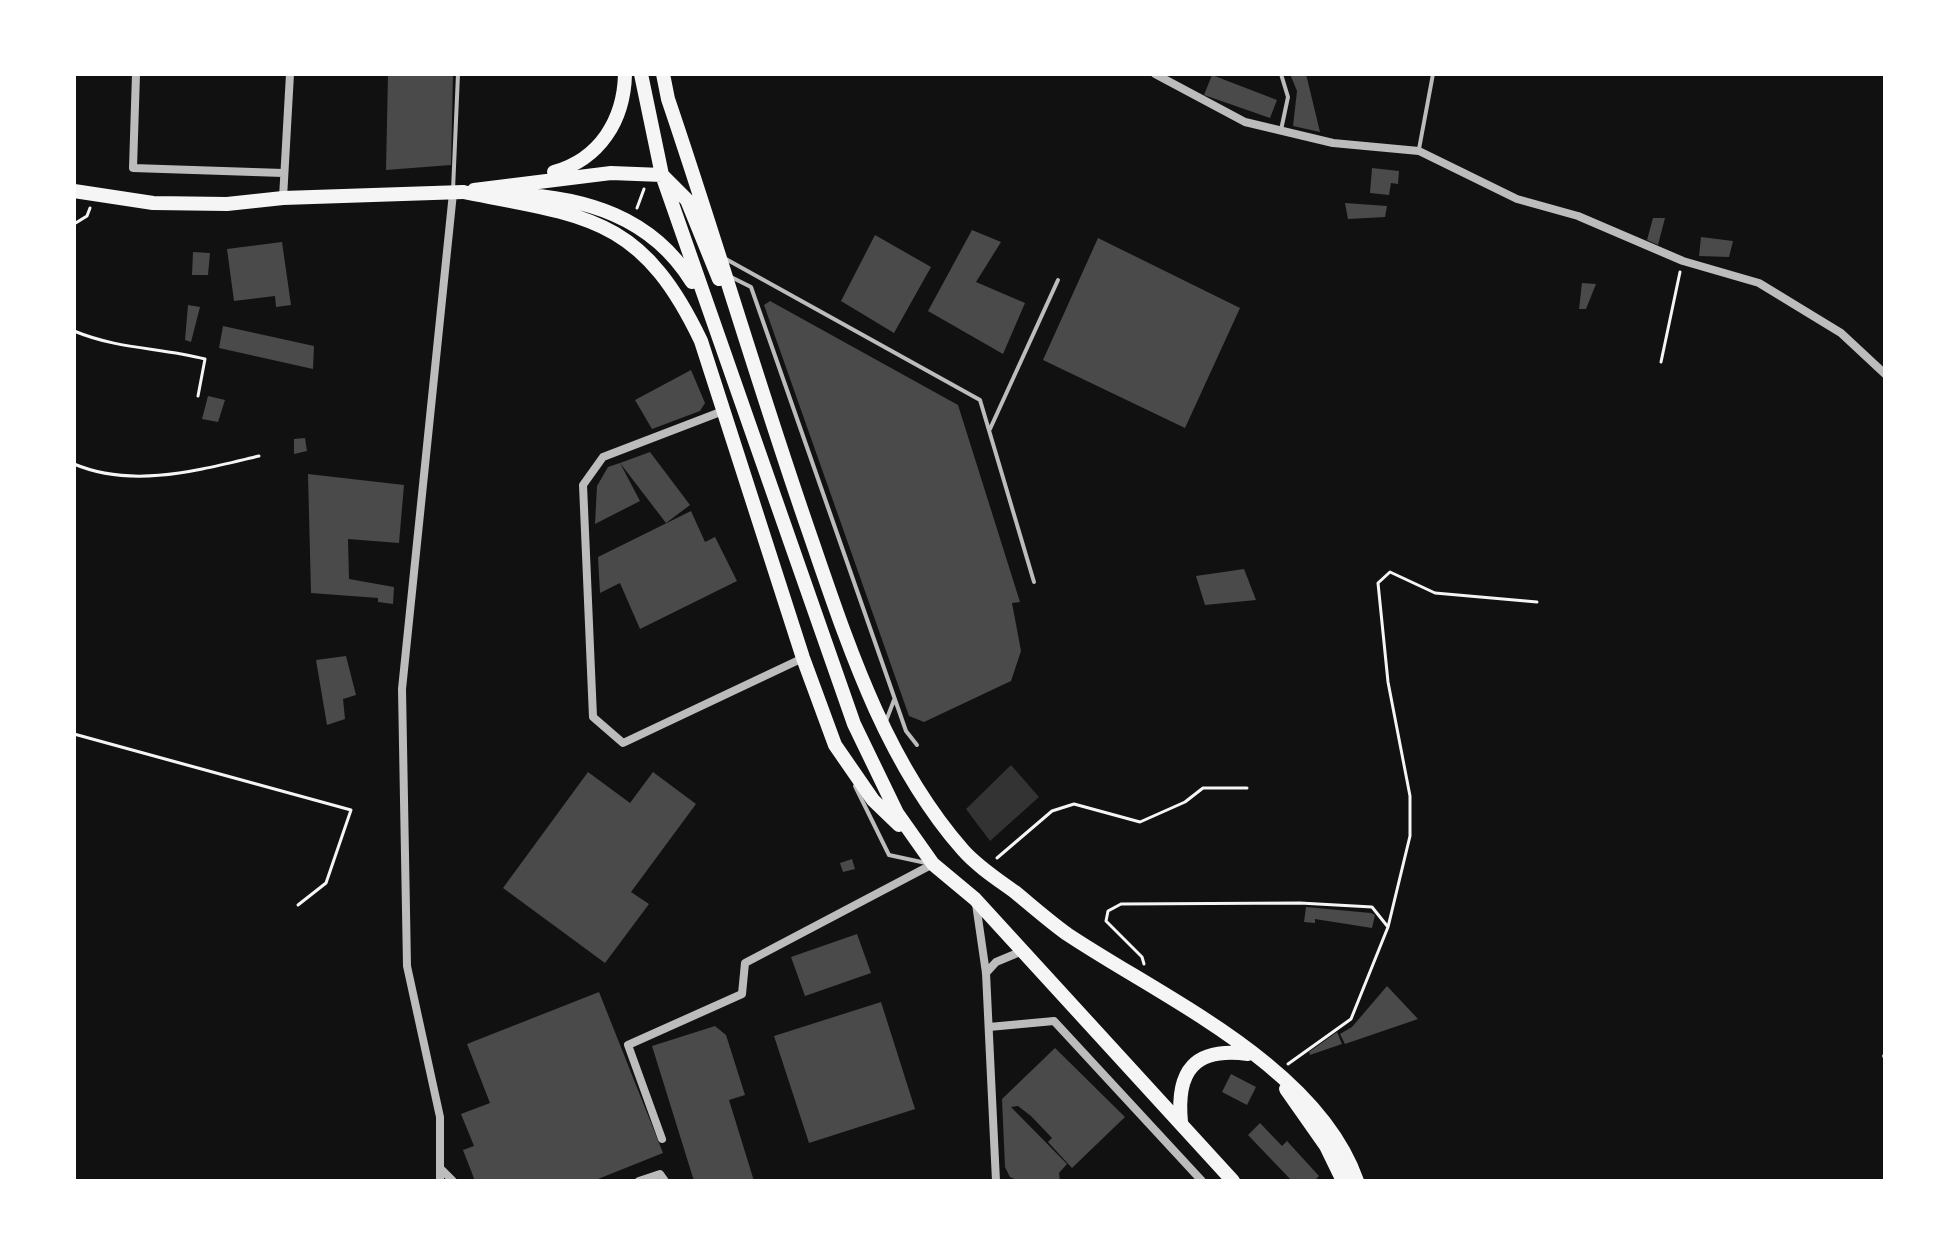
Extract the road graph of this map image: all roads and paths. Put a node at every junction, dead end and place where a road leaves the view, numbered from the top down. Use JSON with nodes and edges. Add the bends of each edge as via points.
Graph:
{"nodes":[{"id":1,"x":136,"y":74,"type":"edge"},
{"id":2,"x":290,"y":74,"type":"edge"},
{"id":3,"x":458,"y":74,"type":"edge"},
{"id":4,"x":625,"y":74,"type":"edge"},
{"id":5,"x":641,"y":74,"type":"edge"},
{"id":6,"x":663,"y":74,"type":"edge"},
{"id":7,"x":1155,"y":74,"type":"edge"},
{"id":8,"x":1281,"y":74,"type":"edge"},
{"id":9,"x":1433,"y":74,"type":"edge"},
{"id":10,"x":1281,"y":130,"type":"junction"},
{"id":11,"x":1419,"y":151,"type":"junction"},
{"id":12,"x":283,"y":173,"type":"junction"},
{"id":13,"x":659,"y":174,"type":"junction"},
{"id":14,"x":74,"y":191,"type":"edge"},
{"id":15,"x":458,"y":192,"type":"junction"},
{"id":16,"x":96,"y":195,"type":"junction"},
{"id":17,"x":283,"y":198,"type":"junction"},
{"id":18,"x":74,"y":224,"type":"edge"},
{"id":19,"x":722,"y":256,"type":"junction"},
{"id":20,"x":1683,"y":261,"type":"junction"},
{"id":21,"x":725,"y":274,"type":"junction"},
{"id":22,"x":1058,"y":280,"type":"dead end"},
{"id":23,"x":704,"y":302,"type":"junction"},
{"id":24,"x":74,"y":331,"type":"edge"},
{"id":25,"x":1661,"y":362,"type":"dead end"},
{"id":26,"x":1885,"y":374,"type":"edge"},
{"id":27,"x":198,"y":396,"type":"dead end"},
{"id":28,"x":764,"y":404,"type":"junction"},
{"id":29,"x":723,"y":411,"type":"junction"},
{"id":30,"x":989,"y":431,"type":"junction"},
{"id":31,"x":259,"y":456,"type":"dead end"},
{"id":32,"x":74,"y":464,"type":"edge"},
{"id":33,"x":1034,"y":582,"type":"dead end"},
{"id":34,"x":1537,"y":602,"type":"dead end"},
{"id":35,"x":803,"y":658,"type":"junction"},
{"id":36,"x":895,"y":697,"type":"junction"},
{"id":37,"x":884,"y":727,"type":"junction"},
{"id":38,"x":74,"y":734,"type":"edge"},
{"id":39,"x":835,"y":745,"type":"junction"},
{"id":40,"x":917,"y":745,"type":"dead end"},
{"id":41,"x":1247,"y":788,"type":"dead end"},
{"id":42,"x":917,"y":842,"type":"junction"},
{"id":43,"x":933,"y":864,"type":"junction"},
{"id":44,"x":985,"y":869,"type":"junction"},
{"id":45,"x":975,"y":899,"type":"junction"},
{"id":46,"x":298,"y":905,"type":"dead end"},
{"id":47,"x":1388,"y":927,"type":"junction"},
{"id":48,"x":1020,"y":952,"type":"junction"},
{"id":49,"x":986,"y":973,"type":"junction"},
{"id":50,"x":1148,"y":984,"type":"junction"},
{"id":51,"x":989,"y":1027,"type":"junction"},
{"id":52,"x":1252,"y":1055,"type":"junction"},
{"id":53,"x":1274,"y":1072,"type":"junction"},
{"id":54,"x":1181,"y":1122,"type":"junction"},
{"id":55,"x":662,"y":1139,"type":"dead end"},
{"id":56,"x":440,"y":1168,"type":"junction"},
{"id":57,"x":663,"y":1177,"type":"edge"},
{"id":58,"x":440,"y":1181,"type":"edge"},
{"id":59,"x":453,"y":1181,"type":"edge"},
{"id":60,"x":639,"y":1181,"type":"edge"},
{"id":61,"x":996,"y":1181,"type":"edge"},
{"id":62,"x":1202,"y":1181,"type":"edge"},
{"id":63,"x":1233,"y":1181,"type":"edge"},
{"id":64,"x":1343,"y":1181,"type":"edge"},
{"id":65,"x":1357,"y":1181,"type":"edge"}],
"edges":[{"from":1,"to":12,"type":"street","via":[[133,168]]},
{"from":2,"to":12,"type":"street"},
{"from":3,"to":15,"type":"lane"},
{"from":4,"to":15,"type":"main road","via":[[615,123],[587,156],[565,168]]},
{"from":5,"to":13,"type":"main road"},
{"from":6,"to":19,"type":"main road"},
{"from":7,"to":10,"type":"street","via":[[1227,114]]},
{"from":8,"to":10,"type":"lane","via":[[1288,97]]},
{"from":9,"to":11,"type":"lane"},
{"from":10,"to":11,"type":"street","via":[[1333,143]]},
{"from":11,"to":20,"type":"street","via":[[1517,199],[1578,216]]},
{"from":12,"to":17,"type":"street"},
{"from":13,"to":15,"type":"main road","via":[[579,176]]},
{"from":13,"to":23,"type":"main road"},
{"from":13,"to":28,"type":"main road","via":[[683,193],[698,221]]},
{"from":14,"to":16,"type":"main road"},
{"from":15,"to":17,"type":"main road"},
{"from":15,"to":23,"type":"main road","via":[[562,197],[632,222],[671,253]]},
{"from":15,"to":29,"type":"main road","via":[[569,212],[622,235],[681,299]]},
{"from":15,"to":56,"type":"street","via":[[402,689],[407,966],[440,1117]]},
{"from":16,"to":17,"type":"main road","via":[[153,203]]},
{"from":16,"to":18,"type":"path","via":[[87,216]]},
{"from":19,"to":21,"type":"main road"},
{"from":19,"to":30,"type":"lane","via":[[980,400]]},
{"from":20,"to":25,"type":"path"},
{"from":20,"to":26,"type":"street","via":[[1759,283],[1841,333]]},
{"from":21,"to":28,"type":"main road"},
{"from":21,"to":36,"type":"lane","via":[[751,287]]},
{"from":22,"to":30,"type":"lane"},
{"from":23,"to":42,"type":"main road","via":[[848,710]]},
{"from":24,"to":27,"type":"path","via":[[149,352],[205,359]]},
{"from":28,"to":37,"type":"main road","via":[[848,647]]},
{"from":29,"to":35,"type":"main road"},
{"from":29,"to":35,"type":"street","via":[[603,457],[583,485],[593,717],[623,743]]},
{"from":30,"to":33,"type":"lane"},
{"from":31,"to":32,"type":"path","via":[[173,476],[92,472]]},
{"from":34,"to":47,"type":"path","via":[[1435,593],[1390,572],[1378,583],[1388,682],[1410,796],[1410,836]]},
{"from":35,"to":39,"type":"main road"},
{"from":36,"to":37,"type":"lane"},
{"from":36,"to":40,"type":"lane","via":[[906,731]]},
{"from":37,"to":44,"type":"main road","via":[[917,787],[964,851]]},
{"from":38,"to":46,"type":"path","via":[[351,810],[326,883]]},
{"from":39,"to":42,"type":"main road","via":[[873,800]]},
{"from":39,"to":43,"type":"lane","via":[[889,855]]},
{"from":41,"to":44,"type":"path","via":[[1203,788],[1140,822],[1074,804],[1052,811]]},
{"from":42,"to":43,"type":"main road"},
{"from":43,"to":45,"type":"main road"},
{"from":43,"to":55,"type":"street","via":[[745,963],[742,994],[628,1045]]},
{"from":44,"to":50,"type":"main road","via":[[1065,932]]},
{"from":45,"to":48,"type":"main road"},
{"from":45,"to":49,"type":"street"},
{"from":47,"to":50,"type":"path","via":[[1372,907],[1121,904],[1108,911],[1106,921],[1142,957]]},
{"from":47,"to":53,"type":"path","via":[[1351,1019]]},
{"from":48,"to":49,"type":"street","via":[[996,962]]},
{"from":48,"to":54,"type":"main road"},
{"from":49,"to":51,"type":"street"},
{"from":50,"to":52,"type":"main road"},
{"from":51,"to":61,"type":"street"},
{"from":51,"to":62,"type":"street","via":[[1054,1021]]},
{"from":52,"to":53,"type":"main road"},
{"from":52,"to":54,"type":"main road","via":[[1214,1054],[1191,1067],[1180,1085]]},
{"from":53,"to":64,"type":"main road","via":[[1326,1146]]},
{"from":53,"to":65,"type":"main road","via":[[1307,1099],[1348,1155]]},
{"from":54,"to":63,"type":"main road"},
{"from":56,"to":58,"type":"street"},
{"from":56,"to":59,"type":"street"},
{"from":57,"to":60,"type":"street"}]}
